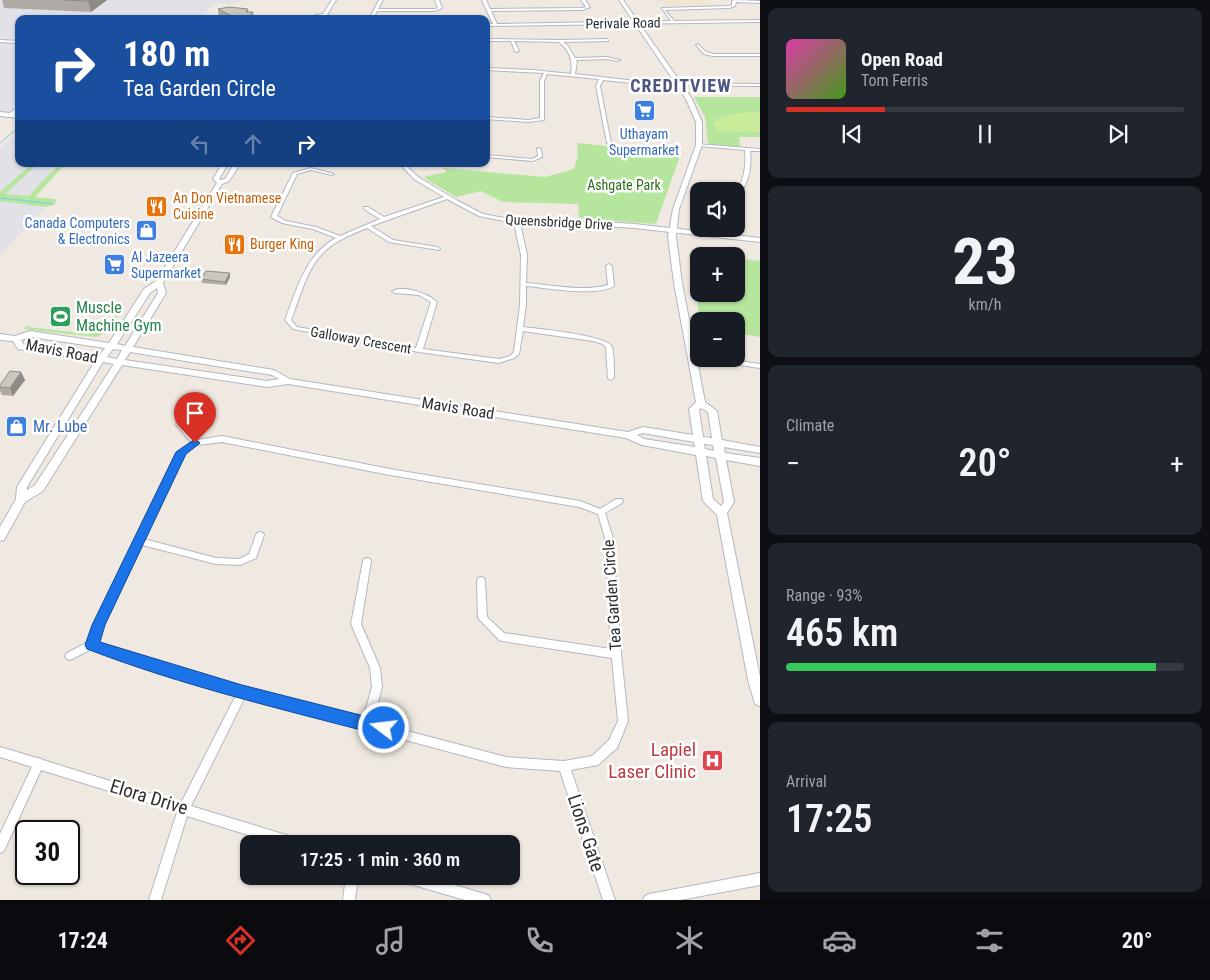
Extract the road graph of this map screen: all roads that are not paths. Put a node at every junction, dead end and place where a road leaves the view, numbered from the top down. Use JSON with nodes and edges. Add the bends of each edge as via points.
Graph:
{"nodes":[{"id":1,"x":334,"y":0,"type":"edge"},
{"id":2,"x":380,"y":0,"type":"edge"},
{"id":3,"x":438,"y":0,"type":"edge"},
{"id":4,"x":484,"y":0,"type":"edge"},
{"id":5,"x":583,"y":0,"type":"edge"},
{"id":6,"x":621,"y":0,"type":"edge"},
{"id":7,"x":760,"y":2,"type":"edge"},
{"id":8,"x":376,"y":10,"type":"junction"},
{"id":9,"x":488,"y":10,"type":"junction"},
{"id":10,"x":326,"y":15,"type":"edge"},
{"id":11,"x":373,"y":15,"type":"edge"},
{"id":12,"x":760,"y":21,"type":"edge"},
{"id":13,"x":673,"y":22,"type":"junction"},
{"id":14,"x":637,"y":23,"type":"junction"},
{"id":15,"x":490,"y":24,"type":"edge"},
{"id":16,"x":495,"y":24,"type":"junction"},
{"id":17,"x":490,"y":40,"type":"edge"},
{"id":18,"x":512,"y":40,"type":"junction"},
{"id":19,"x":607,"y":40,"type":"dead end"},
{"id":20,"x":0,"y":41,"type":"edge"},
{"id":21,"x":560,"y":41,"type":"junction"},
{"id":22,"x":15,"y":42,"type":"edge"},
{"id":23,"x":698,"y":45,"type":"dead end"},
{"id":24,"x":517,"y":51,"type":"dead end"},
{"id":25,"x":760,"y":56,"type":"edge"},
{"id":26,"x":574,"y":59,"type":"junction"},
{"id":27,"x":618,"y":60,"type":"dead end"},
{"id":28,"x":490,"y":69,"type":"edge"},
{"id":29,"x":546,"y":72,"type":"junction"},
{"id":30,"x":573,"y":75,"type":"junction"},
{"id":31,"x":601,"y":79,"type":"junction"},
{"id":32,"x":679,"y":84,"type":"junction"},
{"id":33,"x":760,"y":85,"type":"edge"},
{"id":34,"x":15,"y":111,"type":"edge"},
{"id":35,"x":0,"y":114,"type":"edge"},
{"id":36,"x":8,"y":115,"type":"junction"},
{"id":37,"x":15,"y":116,"type":"edge"},
{"id":38,"x":490,"y":118,"type":"edge"},
{"id":39,"x":609,"y":143,"type":"dead end"},
{"id":40,"x":699,"y":145,"type":"junction"},
{"id":41,"x":539,"y":149,"type":"dead end"},
{"id":42,"x":748,"y":150,"type":"junction"},
{"id":43,"x":760,"y":150,"type":"edge"},
{"id":44,"x":490,"y":156,"type":"edge"},
{"id":45,"x":223,"y":167,"type":"edge"},
{"id":46,"x":235,"y":167,"type":"edge"},
{"id":47,"x":404,"y":167,"type":"edge"},
{"id":48,"x":332,"y":174,"type":"dead end"},
{"id":49,"x":743,"y":182,"type":"edge"},
{"id":50,"x":220,"y":183,"type":"junction"},
{"id":51,"x":448,"y":198,"type":"junction"},
{"id":52,"x":366,"y":208,"type":"dead end"},
{"id":53,"x":385,"y":220,"type":"junction"},
{"id":54,"x":517,"y":222,"type":"junction"},
{"id":55,"x":369,"y":227,"type":"junction"},
{"id":56,"x":672,"y":230,"type":"junction"},
{"id":57,"x":341,"y":238,"type":"junction"},
{"id":58,"x":760,"y":240,"type":"edge"},
{"id":59,"x":437,"y":249,"type":"dead end"},
{"id":60,"x":609,"y":266,"type":"dead end"},
{"id":61,"x":159,"y":283,"type":"junction"},
{"id":62,"x":523,"y":284,"type":"junction"},
{"id":63,"x":395,"y":291,"type":"dead end"},
{"id":64,"x":521,"y":329,"type":"junction"},
{"id":65,"x":690,"y":333,"type":"edge"},
{"id":66,"x":0,"y":337,"type":"edge"},
{"id":67,"x":16,"y":339,"type":"junction"},
{"id":68,"x":111,"y":346,"type":"junction"},
{"id":69,"x":128,"y":348,"type":"junction"},
{"id":70,"x":419,"y":350,"type":"junction"},
{"id":71,"x":101,"y":359,"type":"junction"},
{"id":72,"x":119,"y":362,"type":"junction"},
{"id":73,"x":745,"y":364,"type":"edge"},
{"id":74,"x":760,"y":366,"type":"edge"},
{"id":75,"x":696,"y":367,"type":"edge"},
{"id":76,"x":611,"y":378,"type":"dead end"},
{"id":77,"x":288,"y":381,"type":"junction"},
{"id":78,"x":700,"y":402,"type":"junction"},
{"id":79,"x":180,"y":424,"type":"dead end"},
{"id":80,"x":628,"y":435,"type":"junction"},
{"id":81,"x":699,"y":440,"type":"junction"},
{"id":82,"x":195,"y":443,"type":"junction"},
{"id":83,"x":718,"y":443,"type":"junction"},
{"id":84,"x":760,"y":450,"type":"edge"},
{"id":85,"x":700,"y":452,"type":"junction"},
{"id":86,"x":720,"y":455,"type":"junction"},
{"id":87,"x":760,"y":462,"type":"edge"},
{"id":88,"x":22,"y":499,"type":"junction"},
{"id":89,"x":620,"y":501,"type":"dead end"},
{"id":90,"x":602,"y":512,"type":"junction"},
{"id":91,"x":722,"y":513,"type":"junction"},
{"id":92,"x":260,"y":534,"type":"dead end"},
{"id":93,"x":0,"y":537,"type":"edge"},
{"id":94,"x":138,"y":541,"type":"junction"},
{"id":95,"x":367,"y":561,"type":"dead end"},
{"id":96,"x":481,"y":581,"type":"dead end"},
{"id":97,"x":92,"y":645,"type":"junction"},
{"id":98,"x":616,"y":654,"type":"junction"},
{"id":99,"x":70,"y":656,"type":"dead end"},
{"id":100,"x":242,"y":692,"type":"junction"},
{"id":101,"x":760,"y":700,"type":"edge"},
{"id":102,"x":366,"y":724,"type":"junction"},
{"id":103,"x":0,"y":752,"type":"edge"},
{"id":104,"x":39,"y":763,"type":"junction"},
{"id":105,"x":564,"y":766,"type":"junction"},
{"id":106,"x":184,"y":808,"type":"junction"},
{"id":107,"x":268,"y":835,"type":"edge"},
{"id":108,"x":0,"y":846,"type":"edge"},
{"id":109,"x":760,"y":879,"type":"edge"},
{"id":110,"x":351,"y":885,"type":"edge"},
{"id":111,"x":434,"y":885,"type":"edge"},
{"id":112,"x":155,"y":900,"type":"edge"},
{"id":113,"x":349,"y":900,"type":"edge"},
{"id":114,"x":485,"y":900,"type":"edge"},
{"id":115,"x":609,"y":900,"type":"edge"},
{"id":116,"x":649,"y":900,"type":"edge"}],
"edges":[{"from":1,"to":10,"type":"main road"},
{"from":2,"to":8,"type":"street"},
{"from":3,"to":8,"type":"street","via":[[440,8],[435,10]]},
{"from":4,"to":9,"type":"street"},
{"from":5,"to":9,"type":"street","via":[[588,6],[582,9]]},
{"from":6,"to":14,"type":"main road"},
{"from":7,"to":13,"type":"street","via":[[734,1],[734,5],[729,7],[662,9]]},
{"from":8,"to":11,"type":"street"},
{"from":9,"to":16,"type":"street"},
{"from":12,"to":13,"type":"street","name":"Perivale Road"},
{"from":13,"to":14,"type":"street","name":"Perivale Road"},
{"from":14,"to":16,"type":"street","name":"Perivale Road"},
{"from":14,"to":32,"type":"main road"},
{"from":15,"to":16,"type":"street","name":"Perivale Road"},
{"from":17,"to":18,"type":"street"},
{"from":18,"to":21,"type":"street"},
{"from":18,"to":24,"type":"street"},
{"from":19,"to":21,"type":"street"},
{"from":20,"to":22,"type":"street"},
{"from":21,"to":26,"type":"street"},
{"from":23,"to":25,"type":"street","via":[[705,53],[713,55]]},
{"from":26,"to":27,"type":"street"},
{"from":26,"to":30,"type":"street"},
{"from":28,"to":29,"type":"street"},
{"from":29,"to":30,"type":"street"},
{"from":29,"to":38,"type":"street","via":[[542,82],[542,119]]},
{"from":30,"to":31,"type":"street"},
{"from":31,"to":32,"type":"street"},
{"from":31,"to":39,"type":"street","via":[[598,86]]},
{"from":32,"to":33,"type":"street"},
{"from":32,"to":40,"type":"main road","via":[[697,116]]},
{"from":34,"to":36,"type":"street"},
{"from":35,"to":36,"type":"main road"},
{"from":36,"to":37,"type":"main road"},
{"from":40,"to":42,"type":"street"},
{"from":40,"to":56,"type":"main road","via":[[676,209]]},
{"from":41,"to":44,"type":"street","via":[[540,157],[533,160]]},
{"from":42,"to":43,"type":"street"},
{"from":42,"to":49,"type":"street"},
{"from":45,"to":50,"type":"main road","via":[[216,179]]},
{"from":46,"to":50,"type":"main road","via":[[227,180]]},
{"from":47,"to":51,"type":"street","name":"Queensbridge Drive"},
{"from":48,"to":57,"type":"street","via":[[311,169],[295,173],[274,217]]},
{"from":50,"to":61,"type":"main road"},
{"from":51,"to":53,"type":"street","name":"Galloway Crescent"},
{"from":51,"to":54,"type":"street","name":"Queensbridge Drive","via":[[481,214]]},
{"from":52,"to":53,"type":"street"},
{"from":53,"to":55,"type":"street","name":"Galloway Crescent"},
{"from":54,"to":56,"type":"street","name":"Queensbridge Drive","via":[[589,223]]},
{"from":54,"to":62,"type":"street","name":"Galloway Crescent","via":[[524,255]]},
{"from":55,"to":57,"type":"street","name":"Galloway Crescent"},
{"from":55,"to":59,"type":"street","via":[[391,241]]},
{"from":56,"to":58,"type":"street","name":"Queensbridge Drive"},
{"from":56,"to":65,"type":"main road"},
{"from":57,"to":70,"type":"street","name":"Galloway Crescent","via":[[322,250],[310,267],[288,320],[291,325],[302,330]]},
{"from":60,"to":62,"type":"street","via":[[609,288]]},
{"from":61,"to":68,"type":"main road","via":[[147,291]]},
{"from":61,"to":69,"type":"main road","via":[[162,293]]},
{"from":62,"to":64,"type":"street","name":"Galloway Crescent"},
{"from":63,"to":70,"type":"street","via":[[422,294],[434,302]]},
{"from":64,"to":70,"type":"street","name":"Galloway Crescent","via":[[517,353],[499,361]]},
{"from":64,"to":76,"type":"street","via":[[605,343],[609,347]]},
{"from":66,"to":67,"type":"main road","name":"Mavis Road"},
{"from":67,"to":68,"type":"main road","name":"Mavis Road","via":[[30,334]]},
{"from":67,"to":71,"type":"main road","name":"Mavis Road","via":[[21,347]]},
{"from":68,"to":69,"type":"main road","name":"Mavis Road"},
{"from":68,"to":71,"type":"main road"},
{"from":69,"to":72,"type":"main road"},
{"from":69,"to":77,"type":"main road","name":"Mavis Road","via":[[274,372]]},
{"from":71,"to":72,"type":"main road","name":"Mavis Road"},
{"from":71,"to":88,"type":"main road","via":[[22,487]]},
{"from":72,"to":77,"type":"main road","name":"Mavis Road","via":[[267,384]]},
{"from":72,"to":88,"type":"main road","via":[[39,488]]},
{"from":73,"to":74,"type":"street"},
{"from":75,"to":78,"type":"main road"},
{"from":77,"to":80,"type":"main road","name":"Mavis Road"},
{"from":78,"to":81,"type":"main road","via":[[694,409]]},
{"from":78,"to":83,"type":"main road","via":[[712,411]]},
{"from":79,"to":82,"type":"street"},
{"from":80,"to":81,"type":"main road","name":"Mavis Road","via":[[642,430]]},
{"from":80,"to":85,"type":"main road","name":"Mavis Road","via":[[642,442]]},
{"from":81,"to":83,"type":"main road","name":"Mavis Road"},
{"from":81,"to":85,"type":"main road"},
{"from":82,"to":90,"type":"street","via":[[222,439],[580,504]]},
{"from":82,"to":94,"type":"street","via":[[182,452]]},
{"from":83,"to":84,"type":"main road","name":"Mavis Road"},
{"from":83,"to":86,"type":"main road"},
{"from":85,"to":86,"type":"main road","name":"Mavis Road"},
{"from":85,"to":91,"type":"main road","via":[[708,501]]},
{"from":86,"to":87,"type":"main road","name":"Mavis Road"},
{"from":86,"to":91,"type":"main road","via":[[729,502]]},
{"from":88,"to":93,"type":"main road"},
{"from":89,"to":90,"type":"street"},
{"from":90,"to":98,"type":"street","name":"Tea Garden Circle","via":[[609,538]]},
{"from":91,"to":101,"type":"main road"},
{"from":92,"to":94,"type":"street","via":[[253,556],[240,562],[216,561]]},
{"from":94,"to":97,"type":"street","via":[[98,625]]},
{"from":95,"to":102,"type":"street","via":[[356,624],[375,668],[377,687]]},
{"from":96,"to":98,"type":"street","via":[[483,618],[502,637]]},
{"from":97,"to":99,"type":"street"},
{"from":97,"to":100,"type":"street","name":"Tea Garden Circle"},
{"from":98,"to":105,"type":"street","name":"Tea Garden Circle","via":[[623,721],[613,744],[594,761]]},
{"from":100,"to":102,"type":"street","name":"Tea Garden Circle"},
{"from":100,"to":106,"type":"street"},
{"from":102,"to":105,"type":"street","name":"Tea Garden Circle","via":[[506,762]]},
{"from":103,"to":104,"type":"street","name":"Elora Drive"},
{"from":104,"to":106,"type":"street","name":"Elora Drive"},
{"from":104,"to":108,"type":"street"},
{"from":105,"to":115,"type":"street","name":"Lions Gate"},
{"from":106,"to":107,"type":"street","name":"Elora Drive"},
{"from":106,"to":112,"type":"street"},
{"from":109,"to":116,"type":"street"},
{"from":110,"to":113,"type":"street"},
{"from":111,"to":114,"type":"street"}]}
